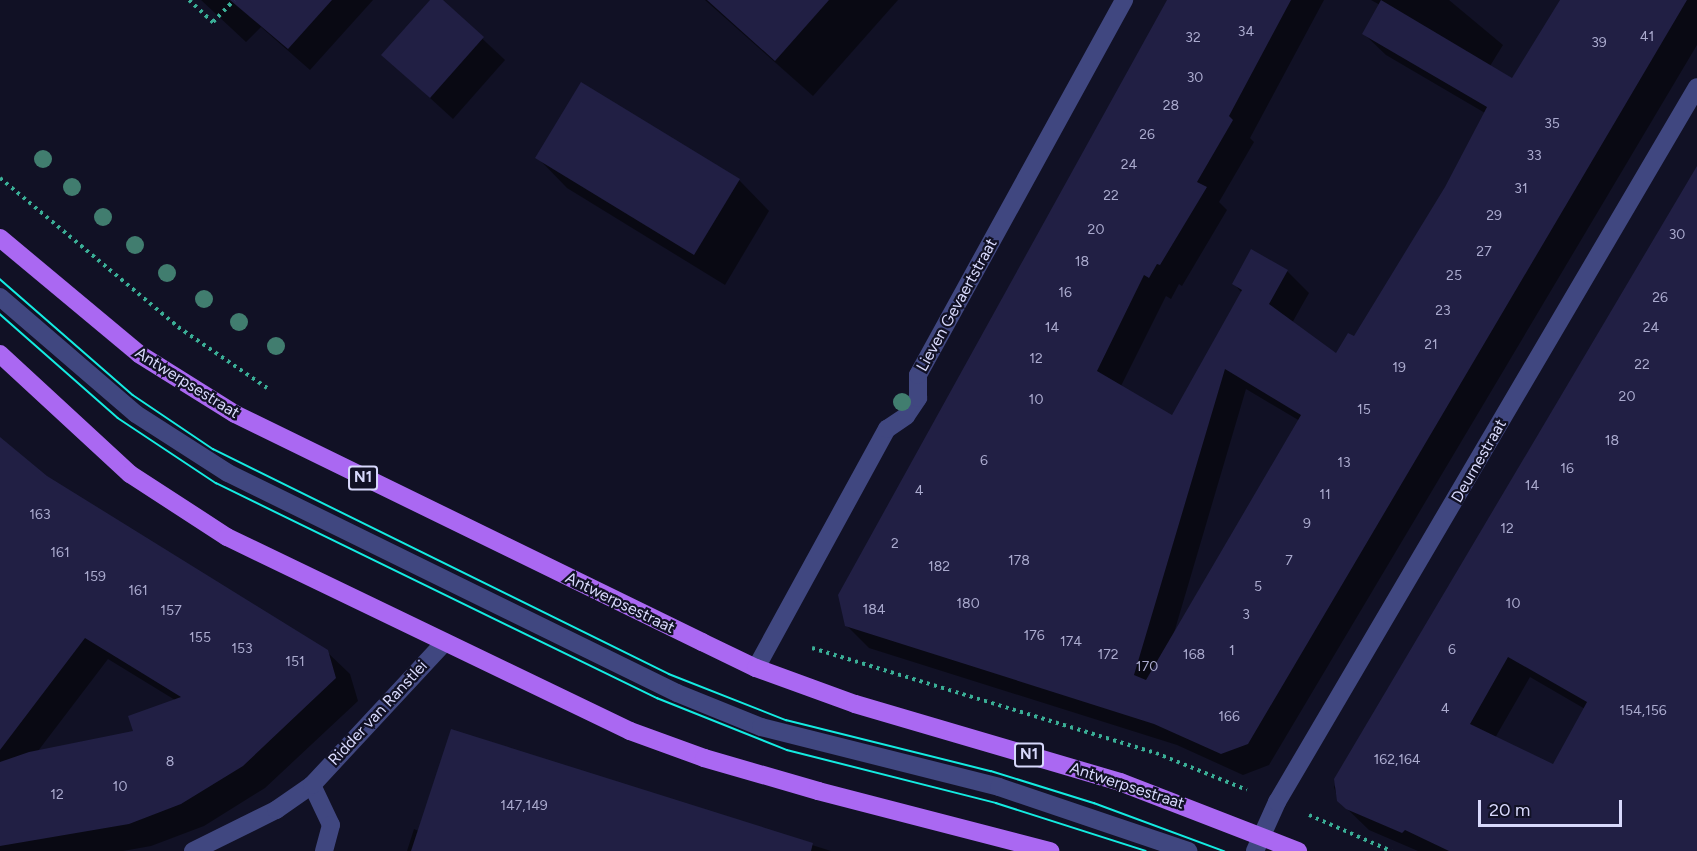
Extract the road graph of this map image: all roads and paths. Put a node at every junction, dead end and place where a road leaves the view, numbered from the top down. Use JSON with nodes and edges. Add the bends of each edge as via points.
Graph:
{"nodes":[{"id":1,"x":189,"y":0,"type":"edge"},
{"id":2,"x":234,"y":0,"type":"edge"},
{"id":3,"x":1124,"y":0,"type":"edge"},
{"id":4,"x":1697,"y":87,"type":"edge"},
{"id":5,"x":0,"y":178,"type":"edge"},
{"id":6,"x":0,"y":238,"type":"edge"},
{"id":7,"x":0,"y":297,"type":"edge"},
{"id":8,"x":0,"y":354,"type":"edge"},
{"id":9,"x":275,"y":393,"type":"dead end"},
{"id":10,"x":445,"y":642,"type":"junction"},
{"id":11,"x":756,"y":668,"type":"junction"},
{"id":12,"x":312,"y":785,"type":"junction"},
{"id":13,"x":1277,"y":802,"type":"junction"},
{"id":14,"x":1259,"y":843,"type":"edge"},
{"id":15,"x":193,"y":851,"type":"edge"},
{"id":16,"x":324,"y":851,"type":"edge"},
{"id":17,"x":1050,"y":851,"type":"edge"},
{"id":18,"x":1188,"y":851,"type":"edge"},
{"id":19,"x":1298,"y":851,"type":"edge"},
{"id":20,"x":1391,"y":851,"type":"edge"}],
"edges":[{"from":1,"to":2,"type":"path","via":[[213,22]]},
{"from":3,"to":11,"type":"street","name":"Lieven Gevaertstraat","via":[[918,375],[918,398],[906,416],[887,429]]},
{"from":4,"to":13,"type":"street","name":"Deurnestraat"},
{"from":5,"to":9,"type":"path","via":[[178,327]]},
{"from":6,"to":11,"type":"main road","name":"Antwerpsestraat","number":"N1","via":[[114,335],[235,414]]},
{"from":7,"to":18,"type":"street","via":[[136,414],[228,473],[677,693],[761,727],[999,787]]},
{"from":8,"to":10,"type":"main road","via":[[130,474],[176,507],[227,537]]},
{"from":10,"to":12,"type":"street","name":"Ridder van Ranstlei"},
{"from":10,"to":17,"type":"main road","via":[[630,731],[704,758]]},
{"from":11,"to":14,"type":"main road","name":"Antwerpsestraat","number":"N1","via":[[855,704],[1120,782]]},
{"from":12,"to":15,"type":"street","name":"Ridder van Ranstlei","via":[[276,810]]},
{"from":12,"to":16,"type":"street","via":[[331,825]]},
{"from":13,"to":14,"type":"street","name":"Deurnestraat"},
{"from":13,"to":20,"type":"path"},
{"from":14,"to":19,"type":"main road","name":"Antwerpsestraat","number":"N1"}]}
